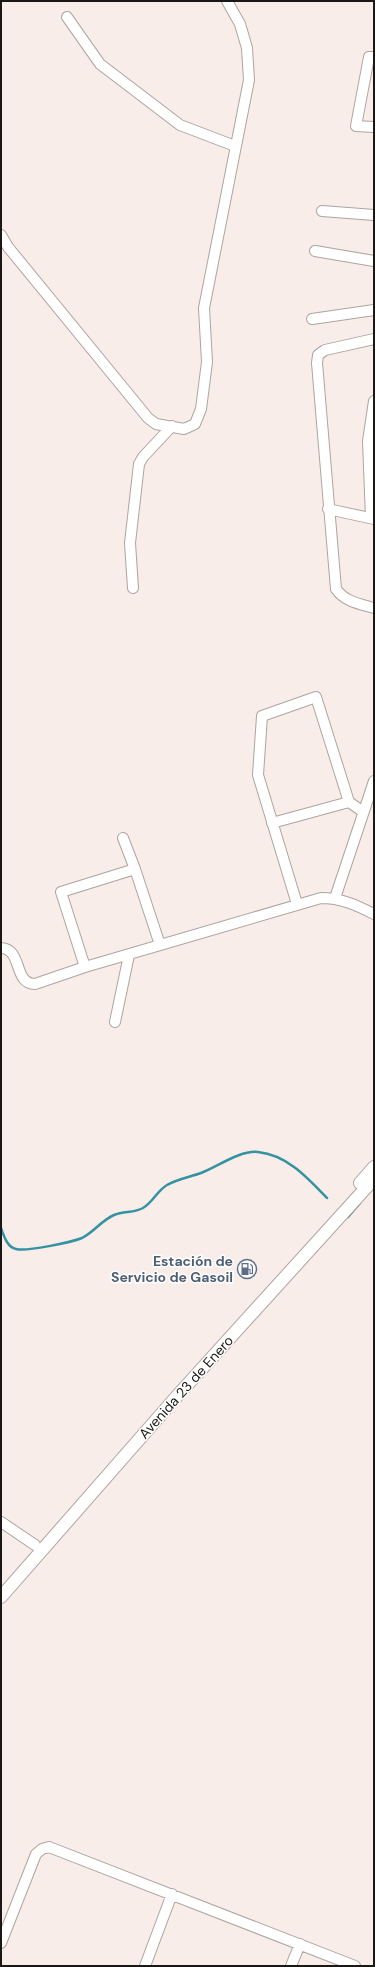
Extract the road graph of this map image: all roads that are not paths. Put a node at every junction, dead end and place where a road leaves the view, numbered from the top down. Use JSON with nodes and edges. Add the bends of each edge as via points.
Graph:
{"nodes":[{"id":1,"x":227,"y":1,"type":"edge"},
{"id":2,"x":67,"y":17,"type":"dead end"},
{"id":3,"x":374,"y":57,"type":"edge"},
{"id":4,"x":374,"y":127,"type":"edge"},
{"id":5,"x":235,"y":146,"type":"junction"},
{"id":6,"x":322,"y":211,"type":"dead end"},
{"id":7,"x":374,"y":216,"type":"edge"},
{"id":8,"x":1,"y":235,"type":"edge"},
{"id":9,"x":315,"y":251,"type":"dead end"},
{"id":10,"x":374,"y":261,"type":"edge"},
{"id":11,"x":374,"y":310,"type":"edge"},
{"id":12,"x":312,"y":319,"type":"dead end"},
{"id":13,"x":374,"y":339,"type":"edge"},
{"id":14,"x":374,"y":401,"type":"edge"},
{"id":15,"x":172,"y":426,"type":"junction"},
{"id":16,"x":328,"y":508,"type":"junction"},
{"id":17,"x":372,"y":519,"type":"edge"},
{"id":18,"x":134,"y":588,"type":"dead end"},
{"id":19,"x":374,"y":608,"type":"edge"},
{"id":20,"x":374,"y":781,"type":"edge"},
{"id":21,"x":349,"y":802,"type":"junction"},
{"id":22,"x":362,"y":811,"type":"junction"},
{"id":23,"x":272,"y":823,"type":"junction"},
{"id":24,"x":123,"y":838,"type":"dead end"},
{"id":25,"x":135,"y":869,"type":"junction"},
{"id":26,"x":335,"y":898,"type":"junction"},
{"id":27,"x":297,"y":904,"type":"junction"},
{"id":28,"x":374,"y":914,"type":"edge"},
{"id":29,"x":160,"y":945,"type":"junction"},
{"id":30,"x":1,"y":948,"type":"edge"},
{"id":31,"x":129,"y":955,"type":"junction"},
{"id":32,"x":85,"y":967,"type":"junction"},
{"id":33,"x":115,"y":1022,"type":"dead end"},
{"id":34,"x":374,"y":1167,"type":"edge"},
{"id":35,"x":374,"y":1179,"type":"edge"},
{"id":36,"x":1,"y":1522,"type":"edge"},
{"id":37,"x":35,"y":1546,"type":"junction"},
{"id":38,"x":1,"y":1585,"type":"edge"},
{"id":39,"x":1,"y":1597,"type":"edge"},
{"id":40,"x":172,"y":1894,"type":"junction"},
{"id":41,"x":1,"y":1943,"type":"edge"},
{"id":42,"x":300,"y":1944,"type":"junction"},
{"id":43,"x":145,"y":1966,"type":"edge"},
{"id":44,"x":292,"y":1966,"type":"edge"},
{"id":45,"x":355,"y":1966,"type":"edge"}],
"edges":[{"from":1,"to":5,"type":"street","via":[[240,24],[247,48],[249,80]]},
{"from":2,"to":5,"type":"street","via":[[100,64],[180,125]]},
{"from":3,"to":4,"type":"street","via":[[369,57],[356,126]]},
{"from":5,"to":15,"type":"street","via":[[204,308],[208,362],[201,409],[195,424],[184,429]]},
{"from":6,"to":7,"type":"street"},
{"from":8,"to":15,"type":"street","via":[[8,247],[148,418],[156,424]]},
{"from":9,"to":10,"type":"street"},
{"from":11,"to":12,"type":"street"},
{"from":13,"to":16,"type":"street","via":[[325,350],[318,355],[316,363]]},
{"from":14,"to":17,"type":"street","via":[[368,441]]},
{"from":15,"to":18,"type":"street","via":[[139,464],[130,543]]},
{"from":16,"to":17,"type":"street"},
{"from":16,"to":19,"type":"street","via":[[336,589],[346,600]]},
{"from":20,"to":22,"type":"street"},
{"from":21,"to":22,"type":"street"},
{"from":21,"to":23,"type":"street"},
{"from":21,"to":23,"type":"street","via":[[316,697],[262,716],[258,775]]},
{"from":22,"to":26,"type":"street"},
{"from":23,"to":27,"type":"street"},
{"from":24,"to":25,"type":"street"},
{"from":25,"to":29,"type":"street"},
{"from":25,"to":32,"type":"street","via":[[61,892]]},
{"from":26,"to":27,"type":"street","via":[[321,898]]},
{"from":26,"to":28,"type":"street"},
{"from":27,"to":29,"type":"street"},
{"from":29,"to":31,"type":"street"},
{"from":30,"to":32,"type":"street","via":[[6,948],[13,954],[23,980],[30,984]]},
{"from":31,"to":32,"type":"street"},
{"from":31,"to":33,"type":"street"},
{"from":34,"to":37,"type":"main road","name":"Avenida 23 de Enero"},
{"from":35,"to":39,"type":"main road","name":"Avenida 23 de Enero","via":[[178,1395]]},
{"from":36,"to":37,"type":"street"},
{"from":37,"to":38,"type":"main road","name":"Avenida 23 de Enero"},
{"from":40,"to":41,"type":"street","via":[[53,1848],[45,1848],[36,1854]]},
{"from":40,"to":42,"type":"street"},
{"from":40,"to":43,"type":"street"},
{"from":42,"to":44,"type":"street"},
{"from":42,"to":45,"type":"street"}]}
